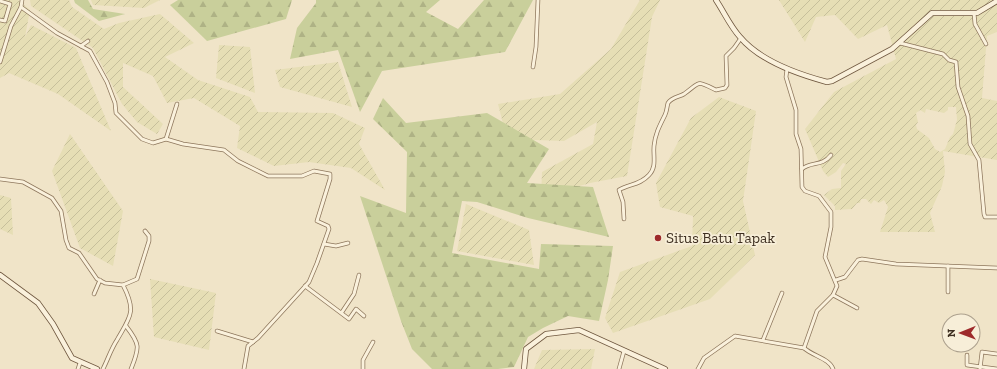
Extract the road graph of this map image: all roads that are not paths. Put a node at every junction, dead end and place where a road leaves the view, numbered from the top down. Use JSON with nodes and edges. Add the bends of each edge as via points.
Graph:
{"nodes":[{"id":1,"x":22,"y":0,"type":"edge"},
{"id":2,"x":538,"y":0,"type":"edge"},
{"id":3,"x":716,"y":0,"type":"edge"},
{"id":4,"x":0,"y":1,"type":"edge"},
{"id":5,"x":997,"y":1,"type":"edge"},
{"id":6,"x":21,"y":7,"type":"junction"},
{"id":7,"x":974,"y":13,"type":"junction"},
{"id":8,"x":0,"y":20,"type":"edge"},
{"id":9,"x":0,"y":24,"type":"edge"},
{"id":10,"x":741,"y":38,"type":"junction"},
{"id":11,"x":88,"y":41,"type":"dead end"},
{"id":12,"x":900,"y":43,"type":"junction"},
{"id":13,"x":986,"y":44,"type":"dead end"},
{"id":14,"x":81,"y":46,"type":"junction"},
{"id":15,"x":0,"y":62,"type":"edge"},
{"id":16,"x":532,"y":67,"type":"dead end"},
{"id":17,"x":787,"y":69,"type":"junction"},
{"id":18,"x":177,"y":104,"type":"dead end"},
{"id":19,"x":166,"y":139,"type":"junction"},
{"id":20,"x":831,"y":155,"type":"dead end"},
{"id":21,"x":802,"y":169,"type":"junction"},
{"id":22,"x":0,"y":179,"type":"edge"},
{"id":23,"x":997,"y":217,"type":"edge"},
{"id":24,"x":624,"y":219,"type":"dead end"},
{"id":25,"x":145,"y":231,"type":"dead end"},
{"id":26,"x":348,"y":243,"type":"dead end"},
{"id":27,"x":324,"y":244,"type":"junction"},
{"id":28,"x":948,"y":266,"type":"junction"},
{"id":29,"x":997,"y":268,"type":"edge"},
{"id":30,"x":0,"y":275,"type":"edge"},
{"id":31,"x":359,"y":275,"type":"dead end"},
{"id":32,"x":100,"y":280,"type":"junction"},
{"id":33,"x":836,"y":280,"type":"junction"},
{"id":34,"x":123,"y":285,"type":"junction"},
{"id":35,"x":305,"y":286,"type":"junction"},
{"id":36,"x":948,"y":292,"type":"dead end"},
{"id":37,"x":782,"y":293,"type":"dead end"},
{"id":38,"x":94,"y":294,"type":"dead end"},
{"id":39,"x":833,"y":295,"type":"junction"},
{"id":40,"x":857,"y":308,"type":"dead end"},
{"id":41,"x":342,"y":312,"type":"junction"},
{"id":42,"x":364,"y":316,"type":"dead end"},
{"id":43,"x":126,"y":326,"type":"junction"},
{"id":44,"x":217,"y":332,"type":"dead end"},
{"id":45,"x":764,"y":340,"type":"junction"},
{"id":46,"x":254,"y":342,"type":"junction"},
{"id":47,"x":373,"y":342,"type":"dead end"},
{"id":48,"x":804,"y":348,"type":"junction"},
{"id":49,"x":624,"y":351,"type":"junction"},
{"id":50,"x":997,"y":354,"type":"edge"},
{"id":51,"x":967,"y":355,"type":"dead end"},
{"id":52,"x":80,"y":363,"type":"junction"},
{"id":53,"x":980,"y":368,"type":"edge"},
{"id":54,"x":78,"y":369,"type":"edge"},
{"id":55,"x":97,"y":369,"type":"edge"},
{"id":56,"x":104,"y":369,"type":"edge"},
{"id":57,"x":131,"y":369,"type":"edge"},
{"id":58,"x":244,"y":369,"type":"edge"},
{"id":59,"x":363,"y":369,"type":"edge"},
{"id":60,"x":524,"y":369,"type":"edge"},
{"id":61,"x":619,"y":369,"type":"edge"},
{"id":62,"x":665,"y":369,"type":"edge"},
{"id":63,"x":698,"y":369,"type":"edge"},
{"id":64,"x":833,"y":369,"type":"edge"},
{"id":65,"x":996,"y":369,"type":"edge"}],
"edges":[{"from":1,"to":6,"type":"street"},
{"from":2,"to":16,"type":"street","via":[[536,47]]},
{"from":3,"to":10,"type":"street"},
{"from":4,"to":8,"type":"street","via":[[10,4],[5,21]]},
{"from":5,"to":7,"type":"street"},
{"from":6,"to":14,"type":"street","via":[[57,33]]},
{"from":6,"to":15,"type":"street","via":[[11,26]]},
{"from":7,"to":12,"type":"street","via":[[932,13]]},
{"from":7,"to":13,"type":"street","via":[[976,24]]},
{"from":8,"to":9,"type":"street"},
{"from":10,"to":17,"type":"street","via":[[756,51]]},
{"from":10,"to":24,"type":"street","via":[[734,48],[727,52],[725,88],[716,90],[701,83],[674,97],[668,103],[666,114],[659,123],[654,145],[654,165],[649,175],[637,185],[619,190]]},
{"from":11,"to":14,"type":"street"},
{"from":12,"to":17,"type":"street","via":[[832,81],[824,81]]},
{"from":12,"to":23,"type":"street","via":[[943,54],[956,62],[958,87],[968,116],[969,142],[979,160],[984,214],[985,217]]},
{"from":14,"to":19,"type":"street","via":[[94,56],[109,86],[118,116],[145,141],[156,143]]},
{"from":17,"to":21,"type":"street","via":[[786,76],[796,110],[796,134],[801,146]]},
{"from":18,"to":19,"type":"street"},
{"from":19,"to":27,"type":"street","via":[[224,150],[235,159],[268,176],[302,176],[312,171],[328,173],[330,179],[317,221],[328,227]]},
{"from":20,"to":21,"type":"street","via":[[822,163]]},
{"from":21,"to":33,"type":"street","via":[[802,189],[819,196],[831,212],[825,257]]},
{"from":22,"to":32,"type":"street","via":[[28,184],[56,202],[63,215],[69,248],[79,253]]},
{"from":25,"to":34,"type":"street","via":[[149,241],[137,278]]},
{"from":26,"to":27,"type":"street","via":[[336,246]]},
{"from":27,"to":35,"type":"street"},
{"from":28,"to":29,"type":"street"},
{"from":28,"to":33,"type":"street","via":[[896,264],[862,259],[858,260],[845,277]]},
{"from":28,"to":36,"type":"street"},
{"from":30,"to":52,"type":"street","via":[[38,303],[53,324],[68,354]]},
{"from":31,"to":41,"type":"street","via":[[354,294]]},
{"from":32,"to":34,"type":"street"},
{"from":32,"to":38,"type":"street"},
{"from":33,"to":39,"type":"street","via":[[837,288]]},
{"from":34,"to":43,"type":"street","via":[[131,306],[131,317]]},
{"from":35,"to":41,"type":"street"},
{"from":35,"to":46,"type":"street"},
{"from":37,"to":45,"type":"street"},
{"from":39,"to":40,"type":"street"},
{"from":39,"to":48,"type":"street","via":[[817,311]]},
{"from":41,"to":42,"type":"street","via":[[349,319],[356,309]]},
{"from":43,"to":56,"type":"street"},
{"from":43,"to":57,"type":"street","via":[[138,345]]},
{"from":44,"to":46,"type":"street"},
{"from":45,"to":48,"type":"street"},
{"from":45,"to":63,"type":"street","via":[[734,336],[704,358]]},
{"from":46,"to":58,"type":"street","via":[[246,349]]},
{"from":47,"to":59,"type":"street","via":[[362,360]]},
{"from":48,"to":64,"type":"street","via":[[828,362]]},
{"from":49,"to":60,"type":"street","via":[[583,331],[559,331],[546,334],[528,347],[524,354]]},
{"from":49,"to":61,"type":"street"},
{"from":49,"to":62,"type":"street"},
{"from":50,"to":53,"type":"street","via":[[982,352]]},
{"from":51,"to":53,"type":"street","via":[[967,365]]},
{"from":52,"to":54,"type":"street"},
{"from":52,"to":55,"type":"street"},
{"from":53,"to":65,"type":"street"}]}
